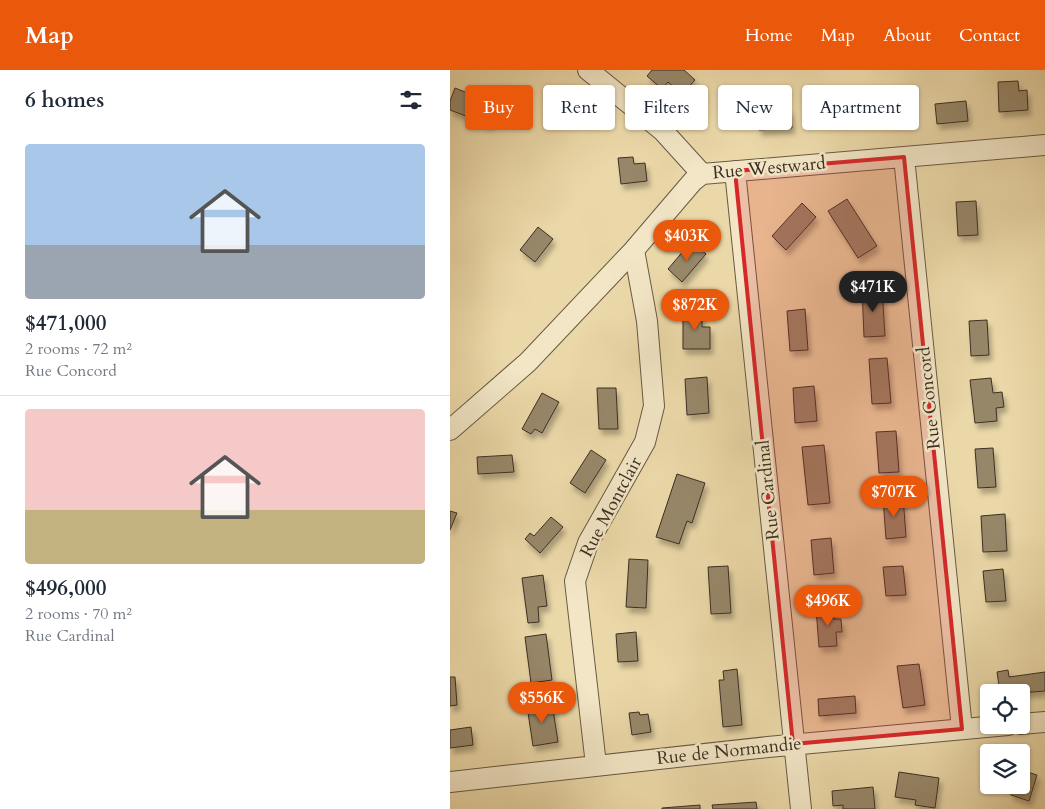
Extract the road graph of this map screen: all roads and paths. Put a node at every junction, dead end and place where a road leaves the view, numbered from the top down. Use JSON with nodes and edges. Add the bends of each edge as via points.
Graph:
{"nodes":[{"id":1,"x":588,"y":70,"type":"edge"},
{"id":2,"x":1045,"y":145,"type":"edge"},
{"id":3,"x":904,"y":157,"type":"junction"},
{"id":4,"x":735,"y":171,"type":"junction"},
{"id":5,"x":702,"y":174,"type":"junction"},
{"id":6,"x":634,"y":250,"type":"junction"},
{"id":7,"x":450,"y":430,"type":"edge"},
{"id":8,"x":1045,"y":722,"type":"edge"},
{"id":9,"x":1030,"y":723,"type":"edge"},
{"id":10,"x":980,"y":727,"type":"edge"},
{"id":11,"x":962,"y":729,"type":"junction"},
{"id":12,"x":793,"y":744,"type":"junction"},
{"id":13,"x":596,"y":764,"type":"junction"},
{"id":14,"x":450,"y":782,"type":"edge"},
{"id":15,"x":801,"y":809,"type":"edge"}],
"edges":[{"from":1,"to":5,"type":"street","via":[[663,131]]},
{"from":2,"to":3,"type":"street","name":"Rue Westward"},
{"from":3,"to":4,"type":"street","name":"Rue Westward"},
{"from":3,"to":11,"type":"street","name":"Rue Concord"},
{"from":4,"to":5,"type":"street","name":"Rue Westward"},
{"from":4,"to":12,"type":"street","name":"Rue Cardinal"},
{"from":5,"to":6,"type":"street","name":"Rue Westward"},
{"from":6,"to":7,"type":"street","name":"Rue Westward","via":[[528,362]]},
{"from":6,"to":13,"type":"street","name":"Rue Montclair","via":[[647,321],[654,406],[645,442],[588,543],[575,581]]},
{"from":8,"to":9,"type":"street"},
{"from":10,"to":11,"type":"street","name":"Rue de Normandie"},
{"from":11,"to":12,"type":"street","name":"Rue de Normandie"},
{"from":12,"to":13,"type":"street","name":"Rue de Normandie"},
{"from":12,"to":15,"type":"street","name":"Rue Cardinal"},
{"from":13,"to":14,"type":"street","name":"Rue de Normandie"}]}
